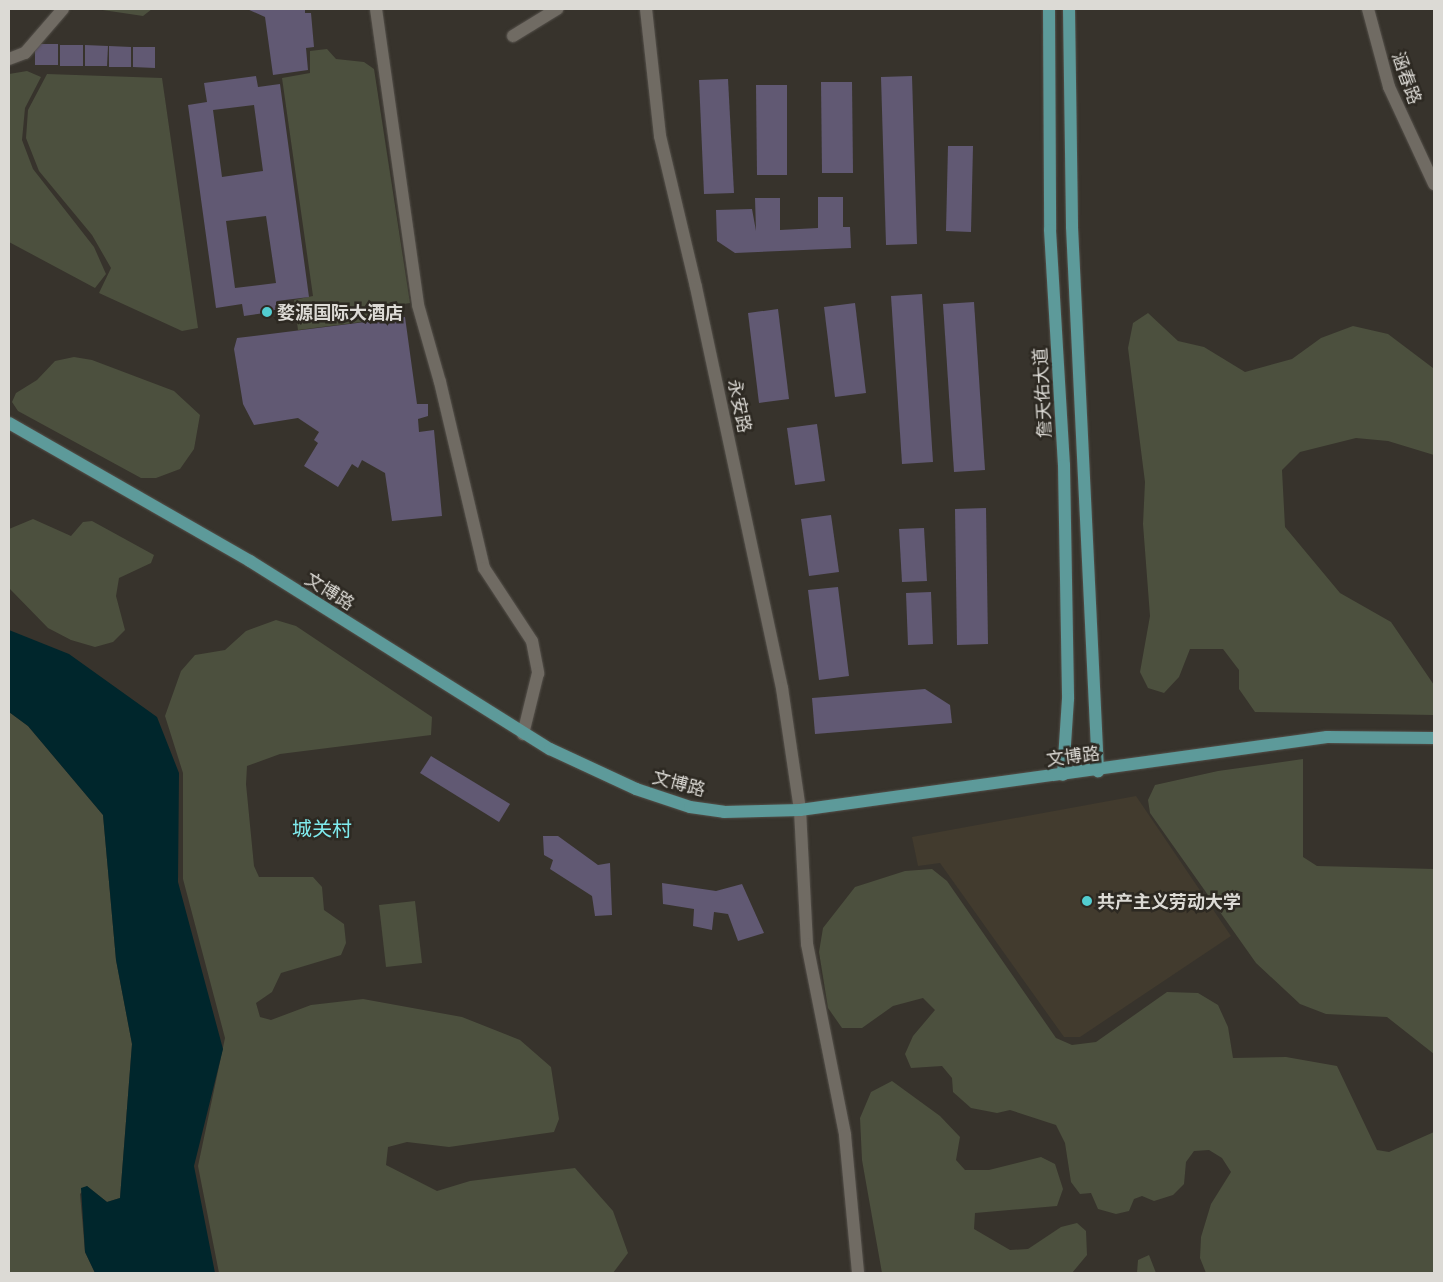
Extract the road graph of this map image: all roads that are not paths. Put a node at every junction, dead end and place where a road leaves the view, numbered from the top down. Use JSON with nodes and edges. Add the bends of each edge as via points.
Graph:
{"nodes":[{"id":1,"x":63,"y":9,"type":"edge"},
{"id":2,"x":376,"y":9,"type":"edge"},
{"id":3,"x":557,"y":9,"type":"edge"},
{"id":4,"x":646,"y":9,"type":"edge"},
{"id":5,"x":1049,"y":9,"type":"edge"},
{"id":6,"x":1070,"y":9,"type":"edge"},
{"id":7,"x":1368,"y":9,"type":"edge"},
{"id":8,"x":513,"y":36,"type":"dead end"},
{"id":9,"x":9,"y":59,"type":"edge"},
{"id":10,"x":1434,"y":184,"type":"edge"},
{"id":11,"x":9,"y":423,"type":"edge"},
{"id":12,"x":523,"y":734,"type":"junction"},
{"id":13,"x":1434,"y":738,"type":"edge"},
{"id":14,"x":1098,"y":771,"type":"junction"},
{"id":15,"x":1063,"y":775,"type":"junction"},
{"id":16,"x":800,"y":810,"type":"junction"},
{"id":17,"x":858,"y":1273,"type":"edge"}],
"edges":[{"from":1,"to":9,"type":"street","via":[[25,53]]},
{"from":2,"to":12,"type":"street","via":[[418,305],[440,382],[484,568],[532,641],[538,673]]},
{"from":3,"to":8,"type":"street"},
{"from":4,"to":16,"type":"street","name":"永安路","via":[[660,136],[696,287],[782,688]]},
{"from":5,"to":15,"type":"main road","name":"詹天佑大道","via":[[1050,230],[1064,484],[1068,699]]},
{"from":6,"to":14,"type":"main road","via":[[1072,227]]},
{"from":7,"to":10,"type":"street","name":"涵春路","via":[[1389,87]]},
{"from":11,"to":12,"type":"main road","name":"文博路","via":[[250,561]]},
{"from":12,"to":16,"type":"main road","name":"文博路","via":[[600,774],[690,806],[724,812]]},
{"from":13,"to":14,"type":"main road","name":"文博路","via":[[1327,737]]},
{"from":14,"to":15,"type":"main road","name":"文博路"},
{"from":15,"to":16,"type":"main road","name":"文博路"},
{"from":16,"to":17,"type":"street","name":"永安路","via":[[807,944],[844,1135]]}]}
